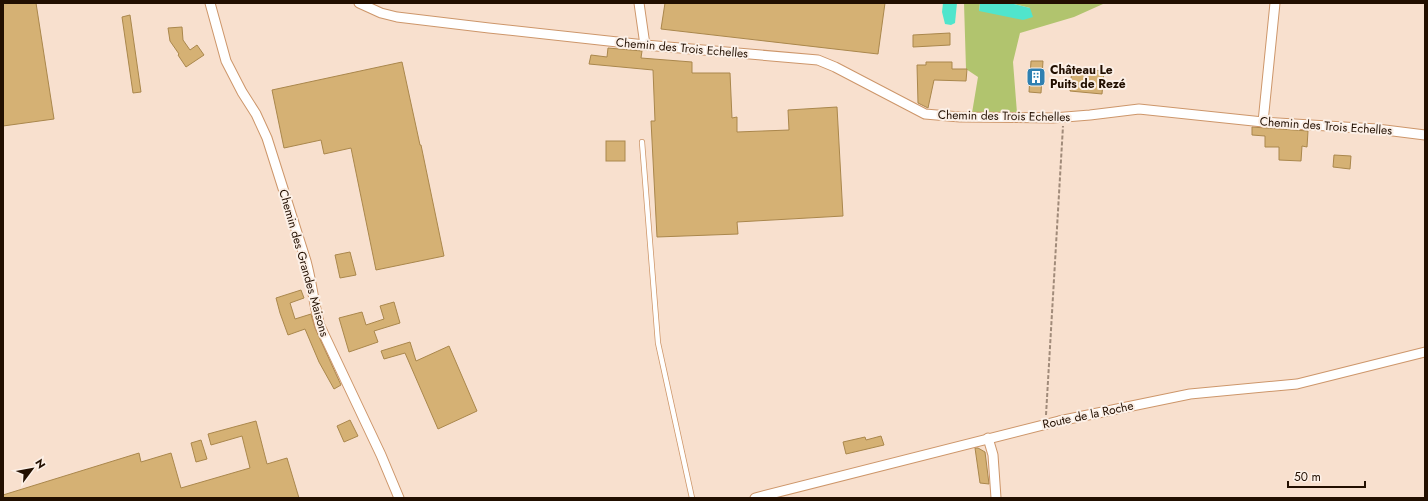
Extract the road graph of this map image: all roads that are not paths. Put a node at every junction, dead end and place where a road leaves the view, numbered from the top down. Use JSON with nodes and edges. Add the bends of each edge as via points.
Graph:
{"nodes":[{"id":1,"x":210,"y":3,"type":"edge"},
{"id":2,"x":359,"y":3,"type":"edge"},
{"id":3,"x":639,"y":3,"type":"edge"},
{"id":4,"x":1275,"y":3,"type":"edge"},
{"id":5,"x":645,"y":45,"type":"junction"},
{"id":6,"x":1263,"y":122,"type":"junction"},
{"id":7,"x":1425,"y":135,"type":"edge"},
{"id":8,"x":642,"y":142,"type":"dead end"},
{"id":9,"x":1425,"y":352,"type":"edge"},
{"id":10,"x":988,"y":438,"type":"junction"},
{"id":11,"x":399,"y":498,"type":"edge"},
{"id":12,"x":692,"y":498,"type":"edge"},
{"id":13,"x":755,"y":498,"type":"edge"},
{"id":14,"x":996,"y":498,"type":"edge"}],
"edges":[{"from":1,"to":11,"type":"street","name":"Chemin des Grandes Maisons","via":[[226,61],[267,138],[312,280],[320,326]]},
{"from":2,"to":5,"type":"street","name":"Chemin des Trois Echelles","via":[[397,17]]},
{"from":3,"to":5,"type":"street"},
{"from":4,"to":6,"type":"street"},
{"from":5,"to":6,"type":"street","name":"Chemin des Trois Echelles","via":[[818,60],[835,66],[925,114],[960,117],[1063,117],[1139,109]]},
{"from":6,"to":7,"type":"street","name":"Chemin des Trois Echelles","via":[[1377,129]]},
{"from":8,"to":12,"type":"lane","via":[[658,344]]},
{"from":9,"to":10,"type":"street","name":"Route de la Roche","via":[[1297,384],[1190,394]]},
{"from":10,"to":13,"type":"street","name":"Route de la Roche"},
{"from":10,"to":14,"type":"street","via":[[993,455]]}]}
